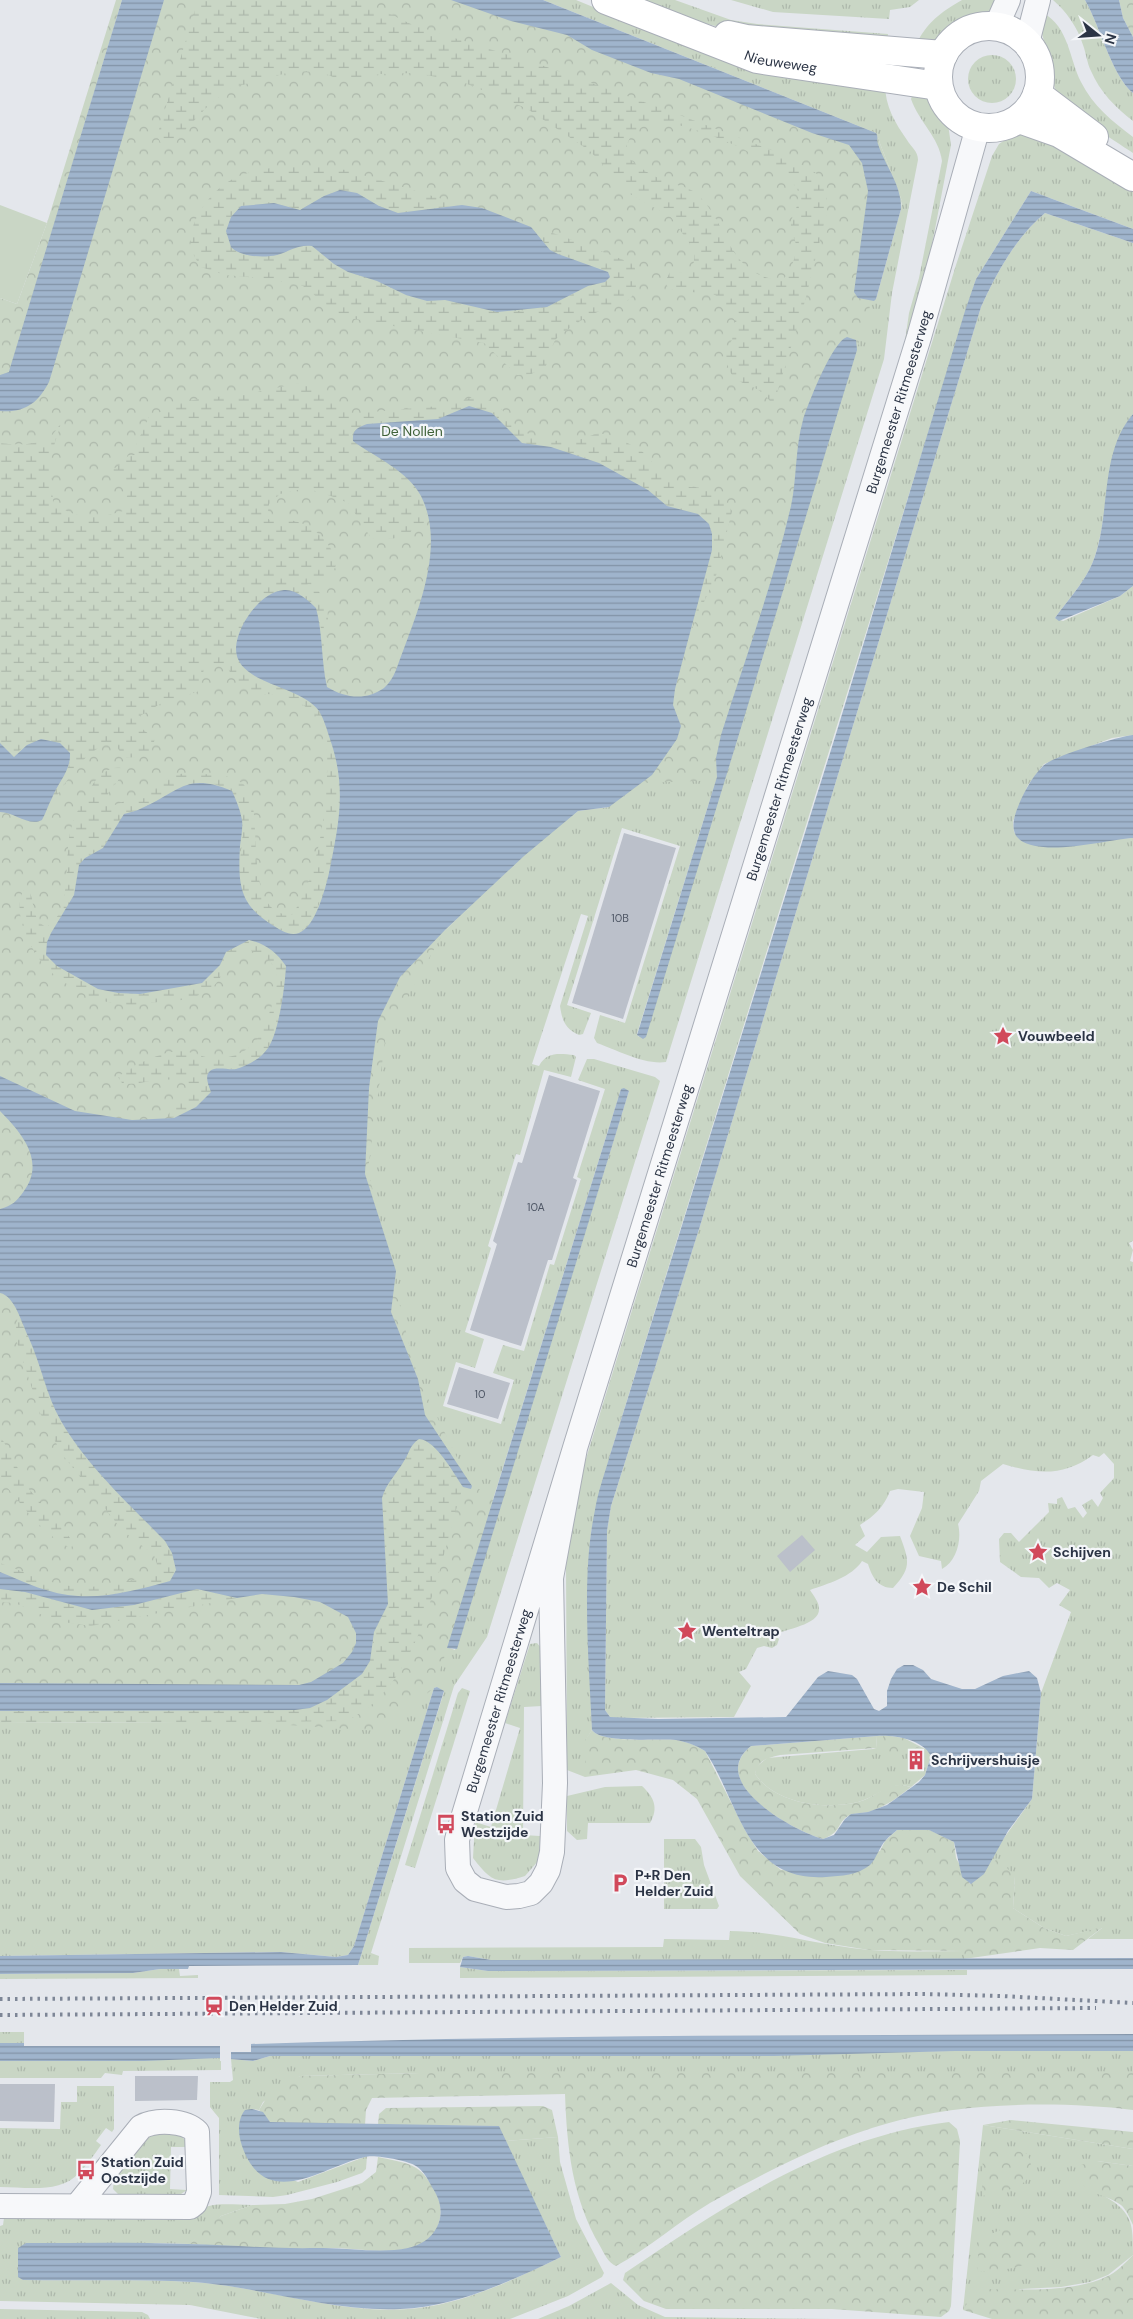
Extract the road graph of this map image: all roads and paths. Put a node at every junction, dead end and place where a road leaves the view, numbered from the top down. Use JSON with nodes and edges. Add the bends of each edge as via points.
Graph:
{"nodes":[{"id":1,"x":606,"y":0,"type":"edge"},
{"id":2,"x":1008,"y":0,"type":"edge"},
{"id":3,"x":1038,"y":0,"type":"edge"},
{"id":4,"x":631,"y":10,"type":"junction"},
{"id":5,"x":996,"y":27,"type":"junction"},
{"id":6,"x":1027,"y":43,"type":"junction"},
{"id":7,"x":943,"y":54,"type":"junction"},
{"id":8,"x":938,"y":86,"type":"junction"},
{"id":9,"x":1037,"y":94,"type":"junction"},
{"id":10,"x":1018,"y":119,"type":"junction"},
{"id":11,"x":978,"y":127,"type":"junction"},
{"id":12,"x":1133,"y":166,"type":"edge"},
{"id":13,"x":1133,"y":177,"type":"edge"},
{"id":14,"x":574,"y":1448,"type":"junction"},
{"id":15,"x":0,"y":2206,"type":"edge"},
{"id":16,"x":77,"y":2206,"type":"junction"}],
"edges":[{"from":1,"to":4,"type":"street","name":"Nieuweweg"},
{"from":2,"to":5,"type":"street"},
{"from":3,"to":6,"type":"street"},
{"from":4,"to":7,"type":"street","name":"Nieuweweg","via":[[746,39]]},
{"from":4,"to":8,"type":"street","name":"Nieuweweg","via":[[757,59]]},
{"from":5,"to":6,"type":"street","via":[[1008,30]]},
{"from":5,"to":7,"type":"street","via":[[971,29],[950,44]]},
{"from":6,"to":9,"type":"street","via":[[1039,67]]},
{"from":7,"to":8,"type":"street"},
{"from":8,"to":11,"type":"street","via":[[952,113]]},
{"from":9,"to":10,"type":"street","via":[[1030,108]]},
{"from":9,"to":12,"type":"street"},
{"from":10,"to":11,"type":"street","via":[[999,127]]},
{"from":10,"to":13,"type":"street","via":[[1059,133]]},
{"from":11,"to":14,"type":"street","name":"Burgemeester Ritmeesterweg","via":[[896,411]]},
{"from":14,"to":14,"type":"street","name":"Burgemeester Ritmeesterweg","via":[[457,1840],[458,1868],[465,1881],[481,1891],[506,1897],[531,1893],[548,1870],[552,1852],[555,1783],[551,1578]]},
{"from":15,"to":16,"type":"street"},
{"from":16,"to":16,"type":"street","via":[[190,2207],[199,2192],[197,2132],[185,2124],[153,2123],[141,2127]]}]}
